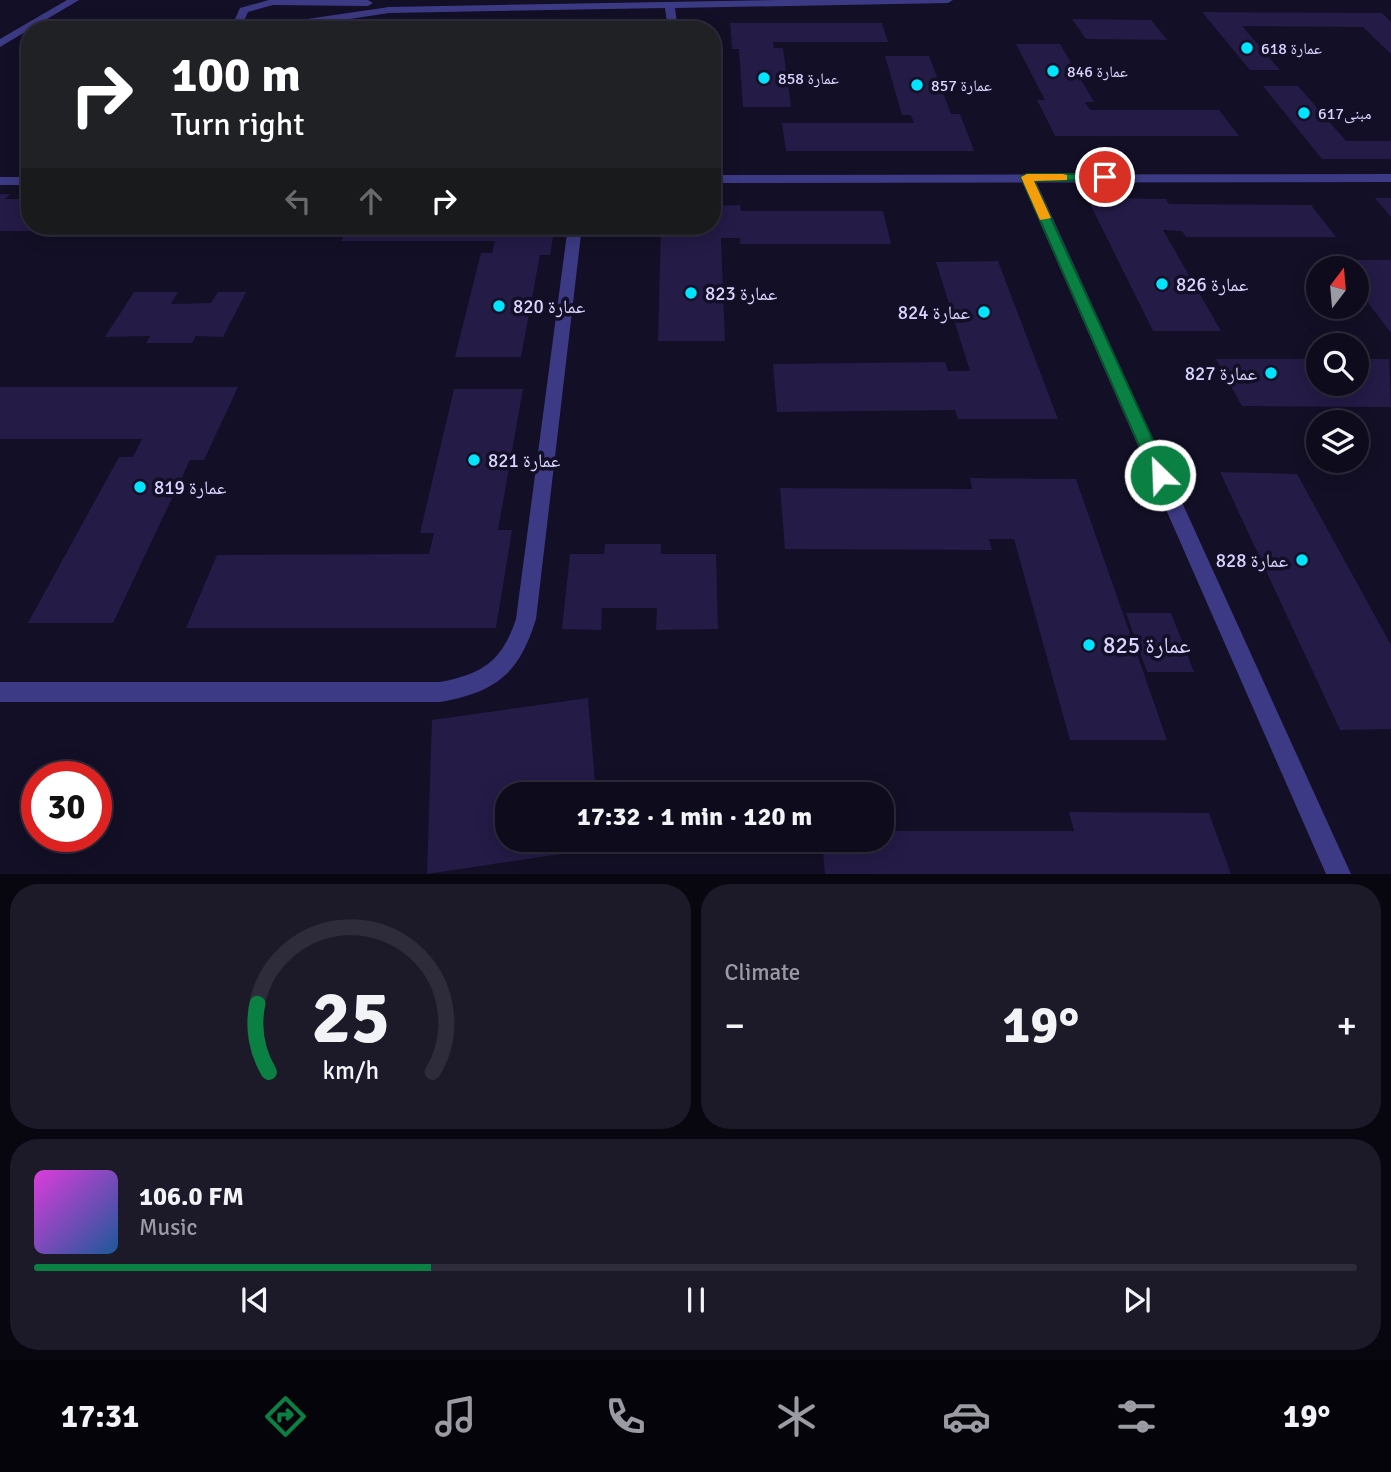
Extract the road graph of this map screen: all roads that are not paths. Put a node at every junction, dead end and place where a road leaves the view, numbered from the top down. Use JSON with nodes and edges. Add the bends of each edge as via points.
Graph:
{"nodes":[{"id":1,"x":60,"y":0,"type":"edge"},
{"id":2,"x":74,"y":0,"type":"edge"},
{"id":3,"x":948,"y":0,"type":"edge"},
{"id":4,"x":670,"y":6,"type":"junction"},
{"id":5,"x":539,"y":7,"type":"junction"},
{"id":6,"x":39,"y":21,"type":"edge"},
{"id":7,"x":239,"y":21,"type":"edge"},
{"id":8,"x":311,"y":21,"type":"edge"},
{"id":9,"x":672,"y":21,"type":"edge"},
{"id":10,"x":0,"y":31,"type":"edge"},
{"id":11,"x":21,"y":32,"type":"edge"},
{"id":12,"x":0,"y":44,"type":"edge"},
{"id":13,"x":1027,"y":177,"type":"junction"},
{"id":14,"x":1391,"y":178,"type":"edge"},
{"id":15,"x":721,"y":179,"type":"edge"},
{"id":16,"x":0,"y":181,"type":"edge"},
{"id":17,"x":21,"y":181,"type":"edge"},
{"id":18,"x":574,"y":235,"type":"edge"},
{"id":19,"x":0,"y":692,"type":"edge"},
{"id":20,"x":1339,"y":873,"type":"edge"}],
"edges":[{"from":1,"to":10,"type":"street"},
{"from":2,"to":6,"type":"street"},
{"from":3,"to":4,"type":"street"},
{"from":4,"to":5,"type":"street"},
{"from":4,"to":9,"type":"street"},
{"from":5,"to":7,"type":"street","via":[[273,2],[244,10]]},
{"from":5,"to":8,"type":"street","via":[[389,10]]},
{"from":11,"to":12,"type":"street"},
{"from":13,"to":14,"type":"street"},
{"from":13,"to":15,"type":"street"},
{"from":13,"to":20,"type":"street"},
{"from":16,"to":17,"type":"street"},
{"from":18,"to":19,"type":"street","via":[[526,619],[520,640],[493,676],[467,688],[440,692]]}]}
